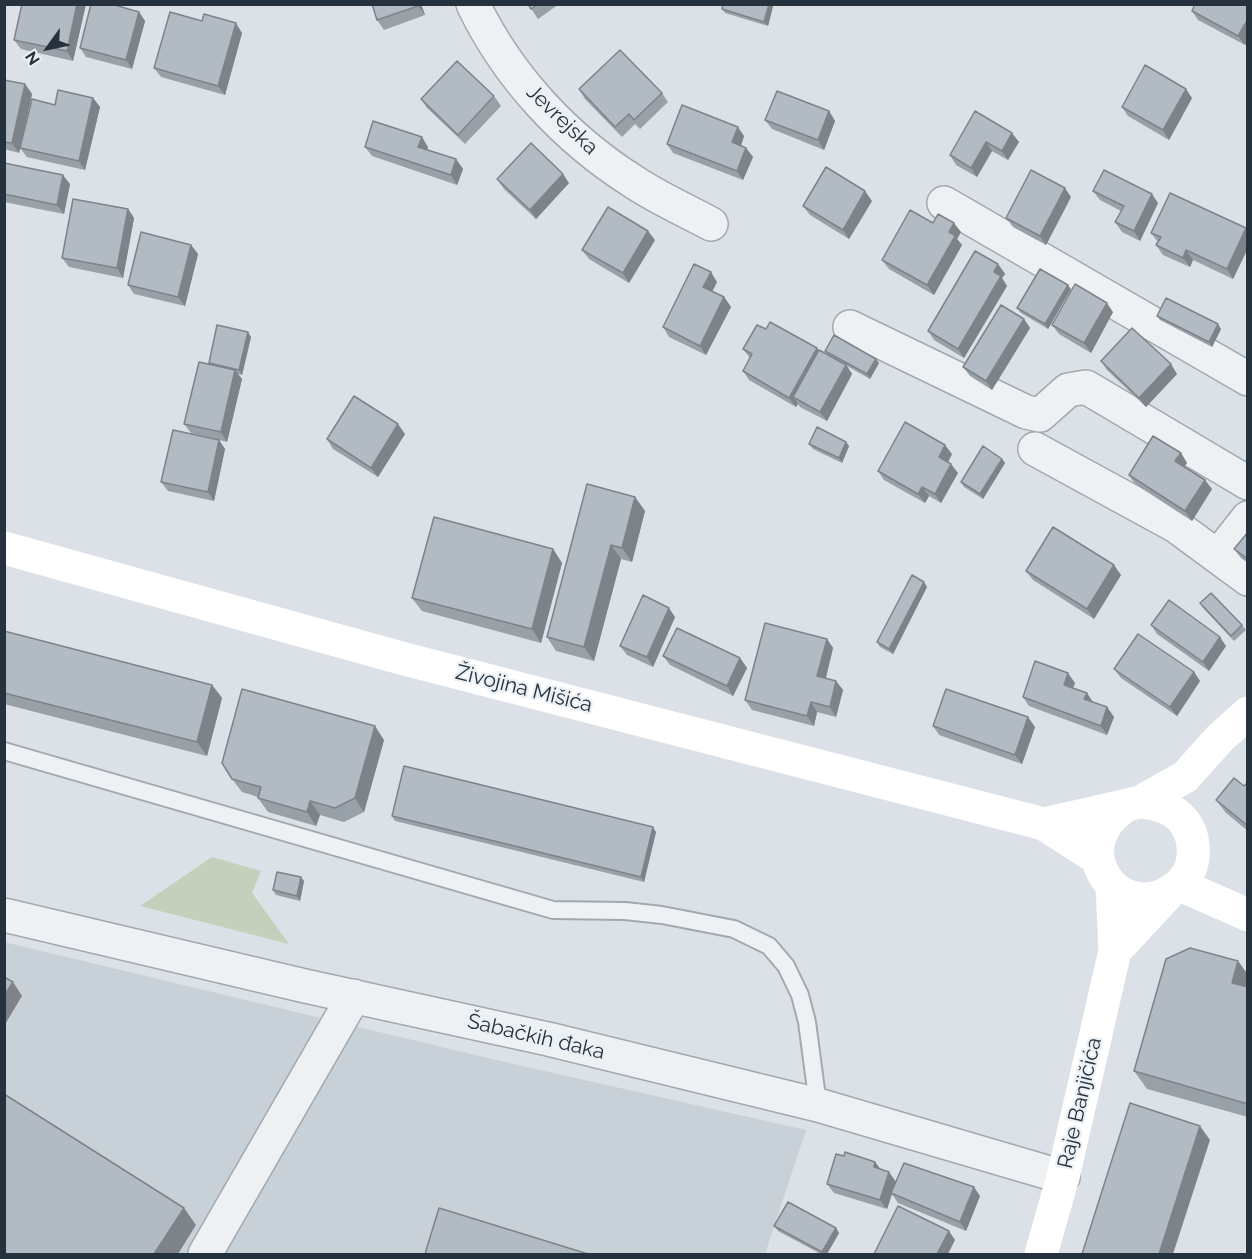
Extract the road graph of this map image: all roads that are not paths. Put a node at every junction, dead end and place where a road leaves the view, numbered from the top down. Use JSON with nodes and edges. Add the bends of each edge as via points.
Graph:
{"nodes":[{"id":1,"x":473,"y":4,"type":"edge"},
{"id":2,"x":944,"y":203,"type":"dead end"},
{"id":3,"x":711,"y":224,"type":"dead end"},
{"id":4,"x":850,"y":327,"type":"dead end"},
{"id":5,"x":1248,"y":379,"type":"edge"},
{"id":6,"x":1035,"y":449,"type":"dead end"},
{"id":7,"x":1248,"y":483,"type":"edge"},
{"id":8,"x":1248,"y":518,"type":"edge"},
{"id":9,"x":4,"y":548,"type":"edge"},
{"id":10,"x":1218,"y":556,"type":"junction"},
{"id":11,"x":1248,"y":579,"type":"edge"},
{"id":12,"x":1248,"y":713,"type":"edge"},
{"id":13,"x":4,"y":751,"type":"edge"},
{"id":14,"x":1185,"y":777,"type":"junction"},
{"id":15,"x":1132,"y":805,"type":"junction"},
{"id":16,"x":1044,"y":824,"type":"junction"},
{"id":17,"x":1192,"y":839,"type":"junction"},
{"id":18,"x":1105,"y":872,"type":"junction"},
{"id":19,"x":1174,"y":889,"type":"junction"},
{"id":20,"x":1241,"y":913,"type":"edge"},
{"id":21,"x":4,"y":915,"type":"edge"},
{"id":22,"x":1115,"y":951,"type":"junction"},
{"id":23,"x":354,"y":996,"type":"junction"},
{"id":24,"x":818,"y":1105,"type":"junction"},
{"id":25,"x":1063,"y":1177,"type":"junction"},
{"id":26,"x":205,"y":1254,"type":"edge"},
{"id":27,"x":1041,"y":1254,"type":"edge"}],
"edges":[{"from":1,"to":3,"type":"street","name":"Jevrejska","via":[[483,25],[528,89],[576,140],[634,182]]},
{"from":2,"to":5,"type":"street"},
{"from":4,"to":7,"type":"street","via":[[1026,412],[1040,415],[1068,390],[1086,387]]},
{"from":6,"to":10,"type":"street","via":[[1176,526]]},
{"from":8,"to":10,"type":"street"},
{"from":9,"to":16,"type":"main road","name":"Živojina Mišića","via":[[401,658]]},
{"from":10,"to":11,"type":"street"},
{"from":12,"to":14,"type":"main road"},
{"from":13,"to":24,"type":"lane","via":[[553,910],[625,911],[734,928],[769,946],[786,966],[800,995]]},
{"from":14,"to":15,"type":"main road"},
{"from":14,"to":17,"type":"main road"},
{"from":15,"to":16,"type":"main road"},
{"from":15,"to":17,"type":"main road","via":[[1155,803],[1169,808],[1181,817]]},
{"from":15,"to":18,"type":"main road","via":[[1111,816],[1102,828],[1098,842]]},
{"from":16,"to":18,"type":"main road"},
{"from":17,"to":19,"type":"main road","via":[[1193,861],[1188,874]]},
{"from":17,"to":20,"type":"main road"},
{"from":18,"to":19,"type":"main road","via":[[1125,894],[1139,899],[1154,899]]},
{"from":18,"to":22,"type":"main road"},
{"from":19,"to":20,"type":"main road"},
{"from":19,"to":22,"type":"main road"},
{"from":21,"to":23,"type":"street","name":"Šabačkih đaka"},
{"from":22,"to":25,"type":"main road","name":"Raje Banjičića"},
{"from":23,"to":24,"type":"street","name":"Šabačkih đaka"},
{"from":23,"to":26,"type":"street"},
{"from":24,"to":25,"type":"street","name":"Šabačkih đaka"},
{"from":25,"to":27,"type":"main road","name":"Raje Banjičića"}]}
